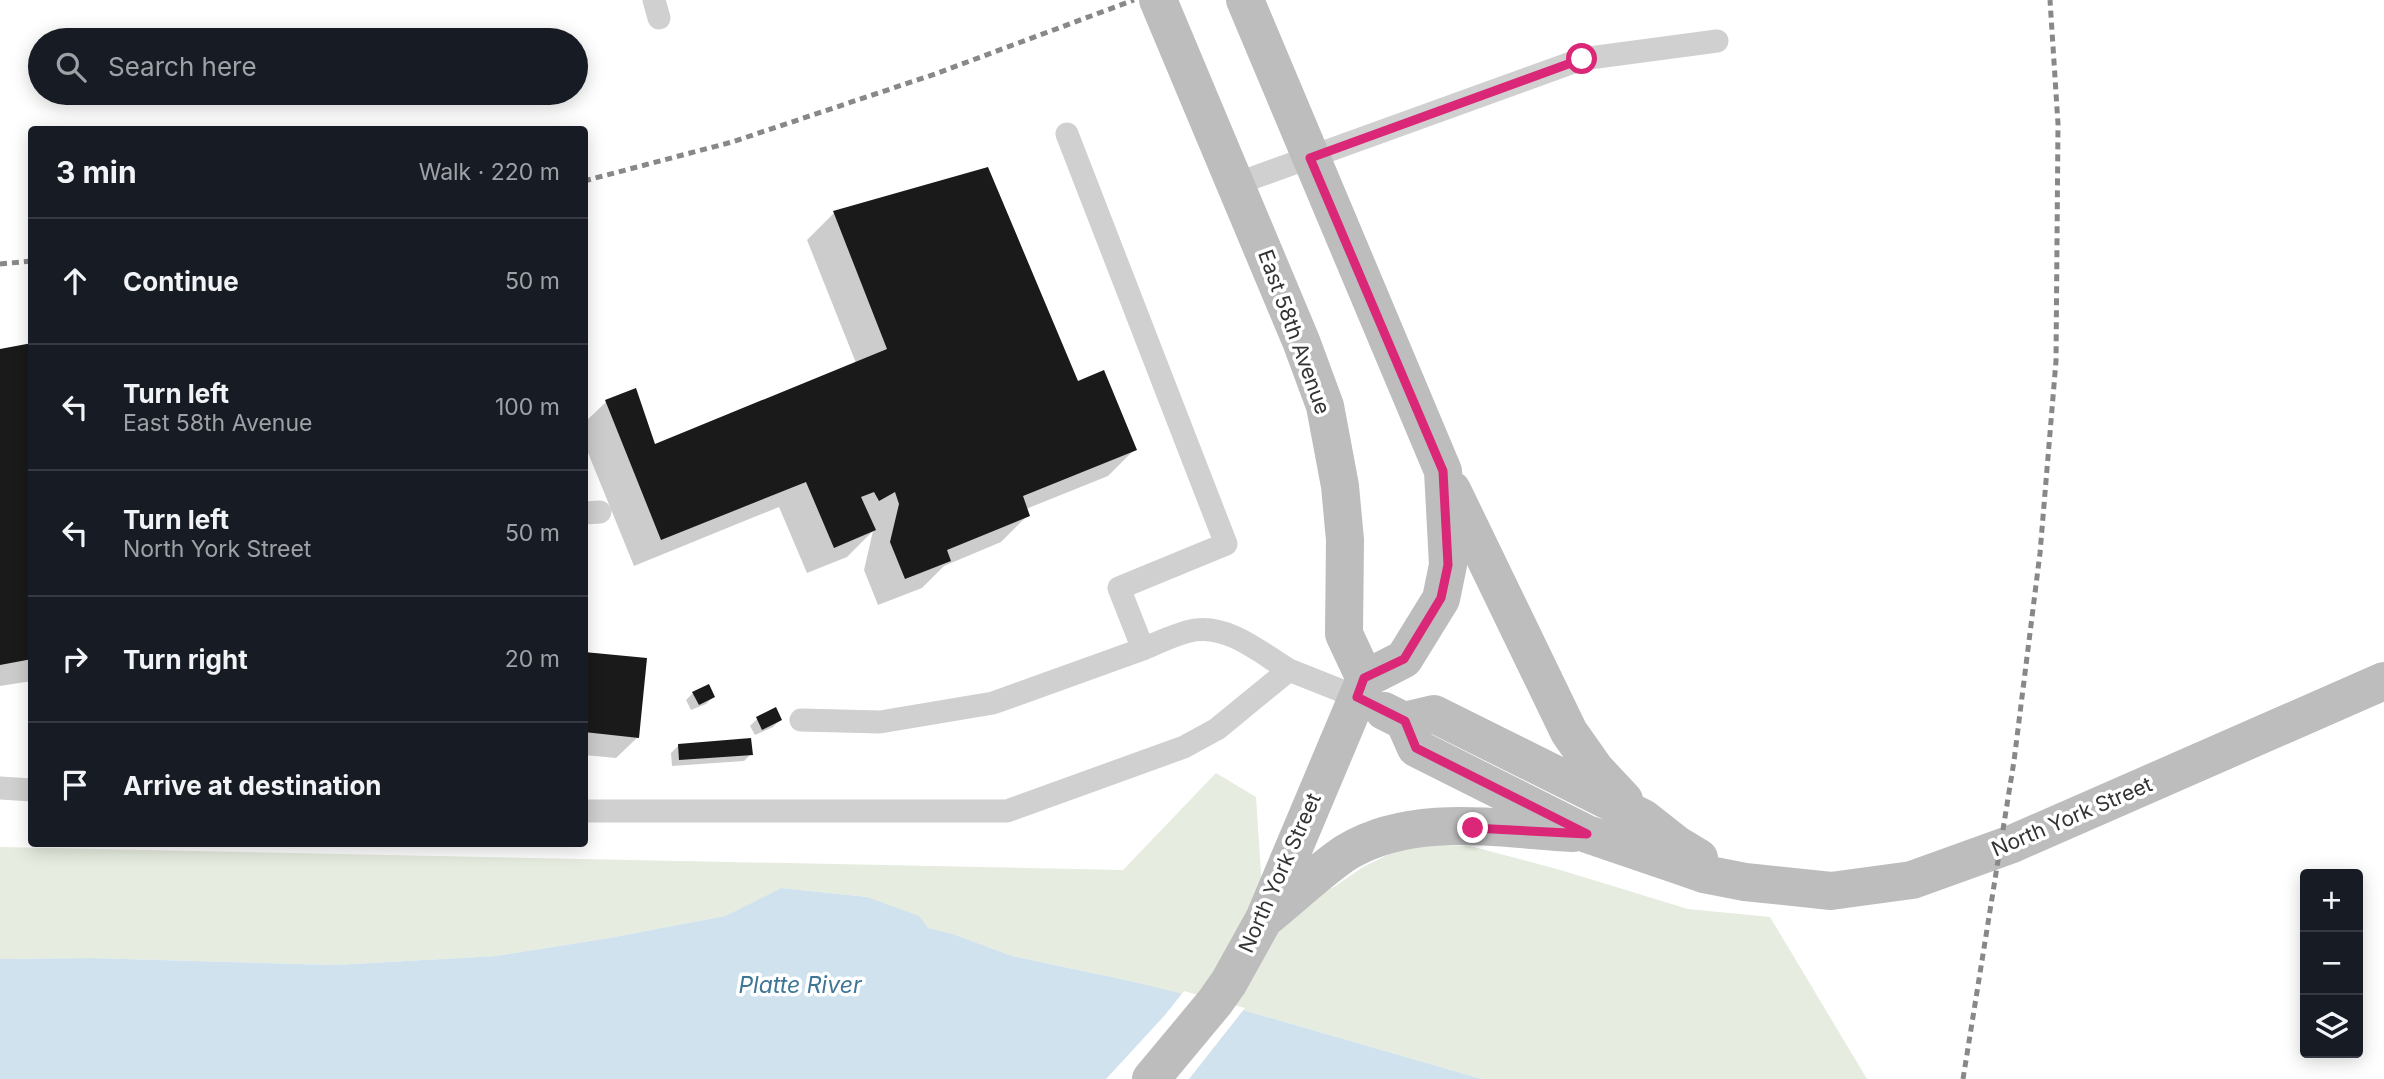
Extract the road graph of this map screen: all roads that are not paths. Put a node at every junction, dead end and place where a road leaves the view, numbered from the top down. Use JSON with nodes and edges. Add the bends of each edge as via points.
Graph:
{"nodes":[{"id":1,"x":1158,"y":0,"type":"edge"},
{"id":2,"x":1245,"y":0,"type":"edge"},
{"id":3,"x":1717,"y":41,"type":"dead end"},
{"id":4,"x":1067,"y":134,"type":"dead end"},
{"id":5,"x":1310,"y":158,"type":"junction"},
{"id":6,"x":1236,"y":184,"type":"junction"},
{"id":7,"x":1443,"y":471,"type":"junction"},
{"id":8,"x":1143,"y":649,"type":"junction"},
{"id":9,"x":1289,"y":670,"type":"junction"},
{"id":10,"x":2384,"y":681,"type":"edge"},
{"id":11,"x":1361,"y":688,"type":"junction"},
{"id":12,"x":801,"y":720,"type":"dead end"},
{"id":13,"x":1405,"y":721,"type":"junction"},
{"id":14,"x":0,"y":788,"type":"edge"},
{"id":15,"x":28,"y":790,"type":"edge"},
{"id":16,"x":588,"y":811,"type":"edge"},
{"id":17,"x":1643,"y":818,"type":"junction"},
{"id":18,"x":1587,"y":834,"type":"junction"},
{"id":19,"x":1745,"y":881,"type":"junction"},
{"id":20,"x":1264,"y":919,"type":"junction"},
{"id":21,"x":1151,"y":1079,"type":"edge"}],
"edges":[{"from":1,"to":6,"type":"main road","name":"East 58th Avenue"},
{"from":2,"to":5,"type":"main road"},
{"from":3,"to":5,"type":"lane","via":[[1582,59]]},
{"from":4,"to":8,"type":"lane","via":[[1226,544],[1119,588]]},
{"from":5,"to":6,"type":"lane"},
{"from":5,"to":7,"type":"main road"},
{"from":6,"to":11,"type":"main road","name":"East 58th Avenue","via":[[1325,406],[1345,540],[1344,634]]},
{"from":7,"to":11,"type":"main road","via":[[1448,565],[1441,598],[1404,659]]},
{"from":7,"to":17,"type":"main road","via":[[1569,733],[1595,769]]},
{"from":8,"to":9,"type":"lane","via":[[1197,629],[1227,633]]},
{"from":8,"to":12,"type":"lane","via":[[993,703],[880,723]]},
{"from":9,"to":11,"type":"lane"},
{"from":9,"to":16,"type":"lane","via":[[1217,729],[1184,747],[1007,811]]},
{"from":10,"to":19,"type":"main road","name":"North York Street","via":[[2012,844],[1912,880],[1830,891]]},
{"from":11,"to":13,"type":"main road"},
{"from":11,"to":20,"type":"main road","name":"North York Street"},
{"from":13,"to":17,"type":"main road","name":"North York Street","via":[[1434,714]]},
{"from":13,"to":18,"type":"main road","name":"North York Street","via":[[1416,748]]},
{"from":14,"to":15,"type":"lane"},
{"from":17,"to":19,"type":"main road","name":"North York Street","via":[[1676,844]]},
{"from":18,"to":19,"type":"main road","name":"North York Street","via":[[1704,874]]},
{"from":18,"to":20,"type":"main road","via":[[1440,827],[1394,832],[1347,852]]},
{"from":20,"to":21,"type":"main road","name":"North York Street","via":[[1215,1002]]}]}
